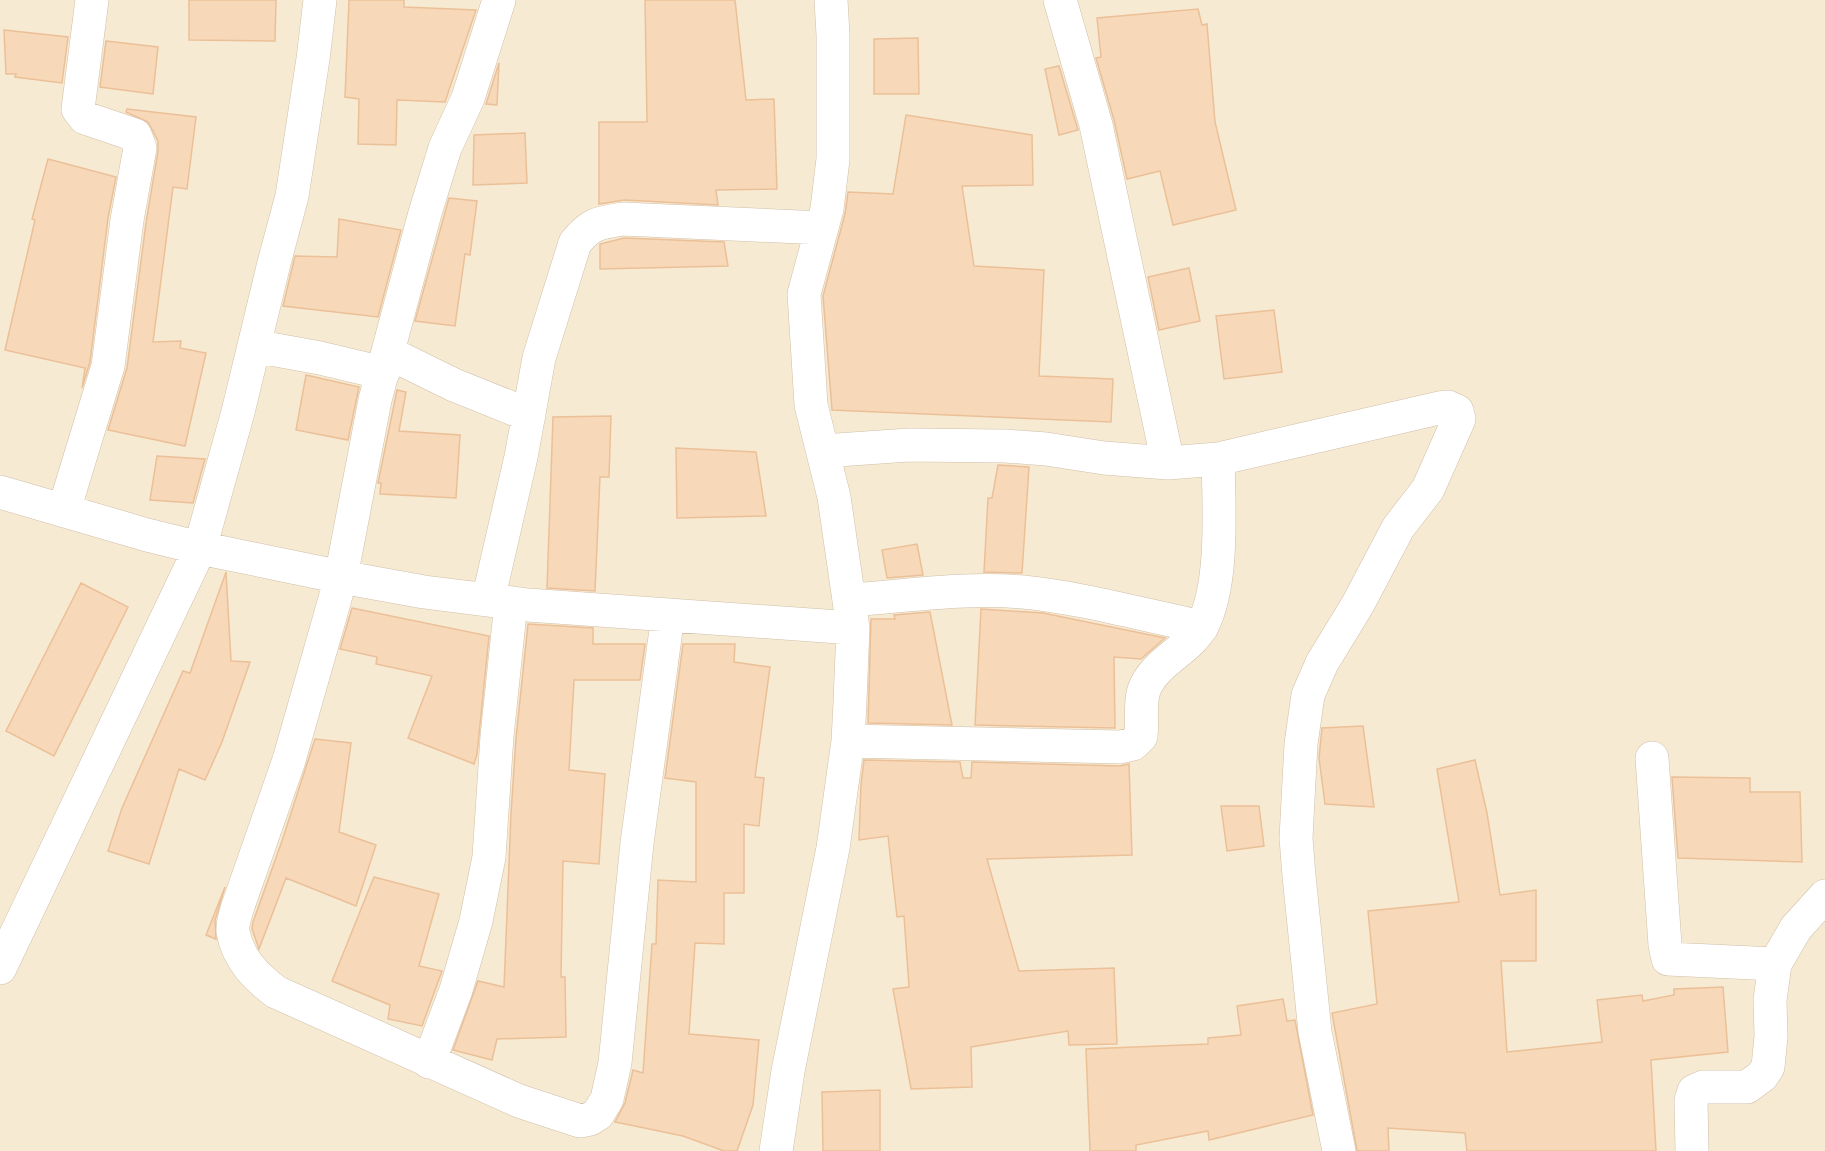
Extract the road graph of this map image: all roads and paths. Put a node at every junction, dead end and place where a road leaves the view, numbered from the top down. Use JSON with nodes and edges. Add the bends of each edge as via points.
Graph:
{"nodes":[{"id":1,"x":92,"y":0,"type":"edge"},
{"id":2,"x":320,"y":0,"type":"edge"},
{"id":3,"x":499,"y":0,"type":"edge"},
{"id":4,"x":831,"y":0,"type":"edge"},
{"id":5,"x":1059,"y":0,"type":"edge"},
{"id":6,"x":822,"y":228,"type":"junction"},
{"id":7,"x":254,"y":346,"type":"junction"},
{"id":8,"x":386,"y":363,"type":"junction"},
{"id":9,"x":529,"y":415,"type":"junction"},
{"id":10,"x":823,"y":451,"type":"junction"},
{"id":11,"x":1218,"y":459,"type":"junction"},
{"id":12,"x":1168,"y":464,"type":"junction"},
{"id":13,"x":0,"y":492,"type":"edge"},
{"id":14,"x":64,"y":510,"type":"junction"},
{"id":15,"x":200,"y":548,"type":"junction"},
{"id":16,"x":340,"y":577,"type":"junction"},
{"id":17,"x":500,"y":602,"type":"junction"},
{"id":18,"x":851,"y":614,"type":"junction"},
{"id":19,"x":668,"y":615,"type":"junction"},
{"id":20,"x":1202,"y":627,"type":"junction"},
{"id":21,"x":848,"y":741,"type":"junction"},
{"id":22,"x":1652,"y":758,"type":"dead end"},
{"id":23,"x":1825,"y":896,"type":"edge"},
{"id":24,"x":1775,"y":964,"type":"junction"},
{"id":25,"x":0,"y":968,"type":"edge"},
{"id":26,"x":429,"y":1062,"type":"junction"},
{"id":27,"x":776,"y":1151,"type":"edge"},
{"id":28,"x":1339,"y":1151,"type":"edge"},
{"id":29,"x":1692,"y":1151,"type":"edge"}],
"edges":[{"from":1,"to":14,"type":"street","via":[[78,109],[85,118],[135,135],[140,148],[108,366]]},
{"from":2,"to":7,"type":"street","via":[[292,196]]},
{"from":3,"to":8,"type":"street","via":[[468,98],[445,148]]},
{"from":4,"to":6,"type":"street","via":[[833,159]]},
{"from":5,"to":12,"type":"street","via":[[1096,125]]},
{"from":6,"to":9,"type":"street","via":[[623,219],[595,223],[575,243],[539,358]]},
{"from":6,"to":10,"type":"street","via":[[804,294],[811,405]]},
{"from":7,"to":8,"type":"street","via":[[320,358]]},
{"from":7,"to":15,"type":"street"},
{"from":8,"to":9,"type":"street"},
{"from":8,"to":16,"type":"street"},
{"from":9,"to":17,"type":"street"},
{"from":10,"to":12,"type":"street","via":[[909,445],[1005,446]]},
{"from":10,"to":18,"type":"street","via":[[834,497]]},
{"from":11,"to":12,"type":"street"},
{"from":11,"to":20,"type":"street","via":[[1215,583]]},
{"from":11,"to":28,"type":"street","via":[[1439,408],[1456,409],[1459,415],[1428,489],[1398,528],[1308,695],[1296,838],[1315,1032]]},
{"from":13,"to":14,"type":"street"},
{"from":14,"to":15,"type":"street"},
{"from":15,"to":16,"type":"street"},
{"from":15,"to":25,"type":"street"},
{"from":16,"to":17,"type":"street"},
{"from":16,"to":26,"type":"street","via":[[289,760],[237,909],[233,931],[242,957],[255,976],[276,992]]},
{"from":17,"to":19,"type":"street"},
{"from":17,"to":26,"type":"street","via":[[489,857],[456,990]]},
{"from":18,"to":19,"type":"street"},
{"from":18,"to":20,"type":"street","via":[[948,592],[1022,592]]},
{"from":18,"to":21,"type":"street"},
{"from":19,"to":26,"type":"street","via":[[637,843],[615,1063],[606,1104],[593,1118],[580,1121],[519,1101]]},
{"from":20,"to":21,"type":"street","via":[[1148,684],[1142,703],[1141,736],[1133,744],[1120,747]]},
{"from":21,"to":27,"type":"street","via":[[833,848]]},
{"from":22,"to":24,"type":"street","via":[[1668,959]]},
{"from":23,"to":24,"type":"street","via":[[1796,928]]},
{"from":24,"to":29,"type":"street","via":[[1768,1067],[1747,1087],[1703,1087],[1694,1091]]}]}
